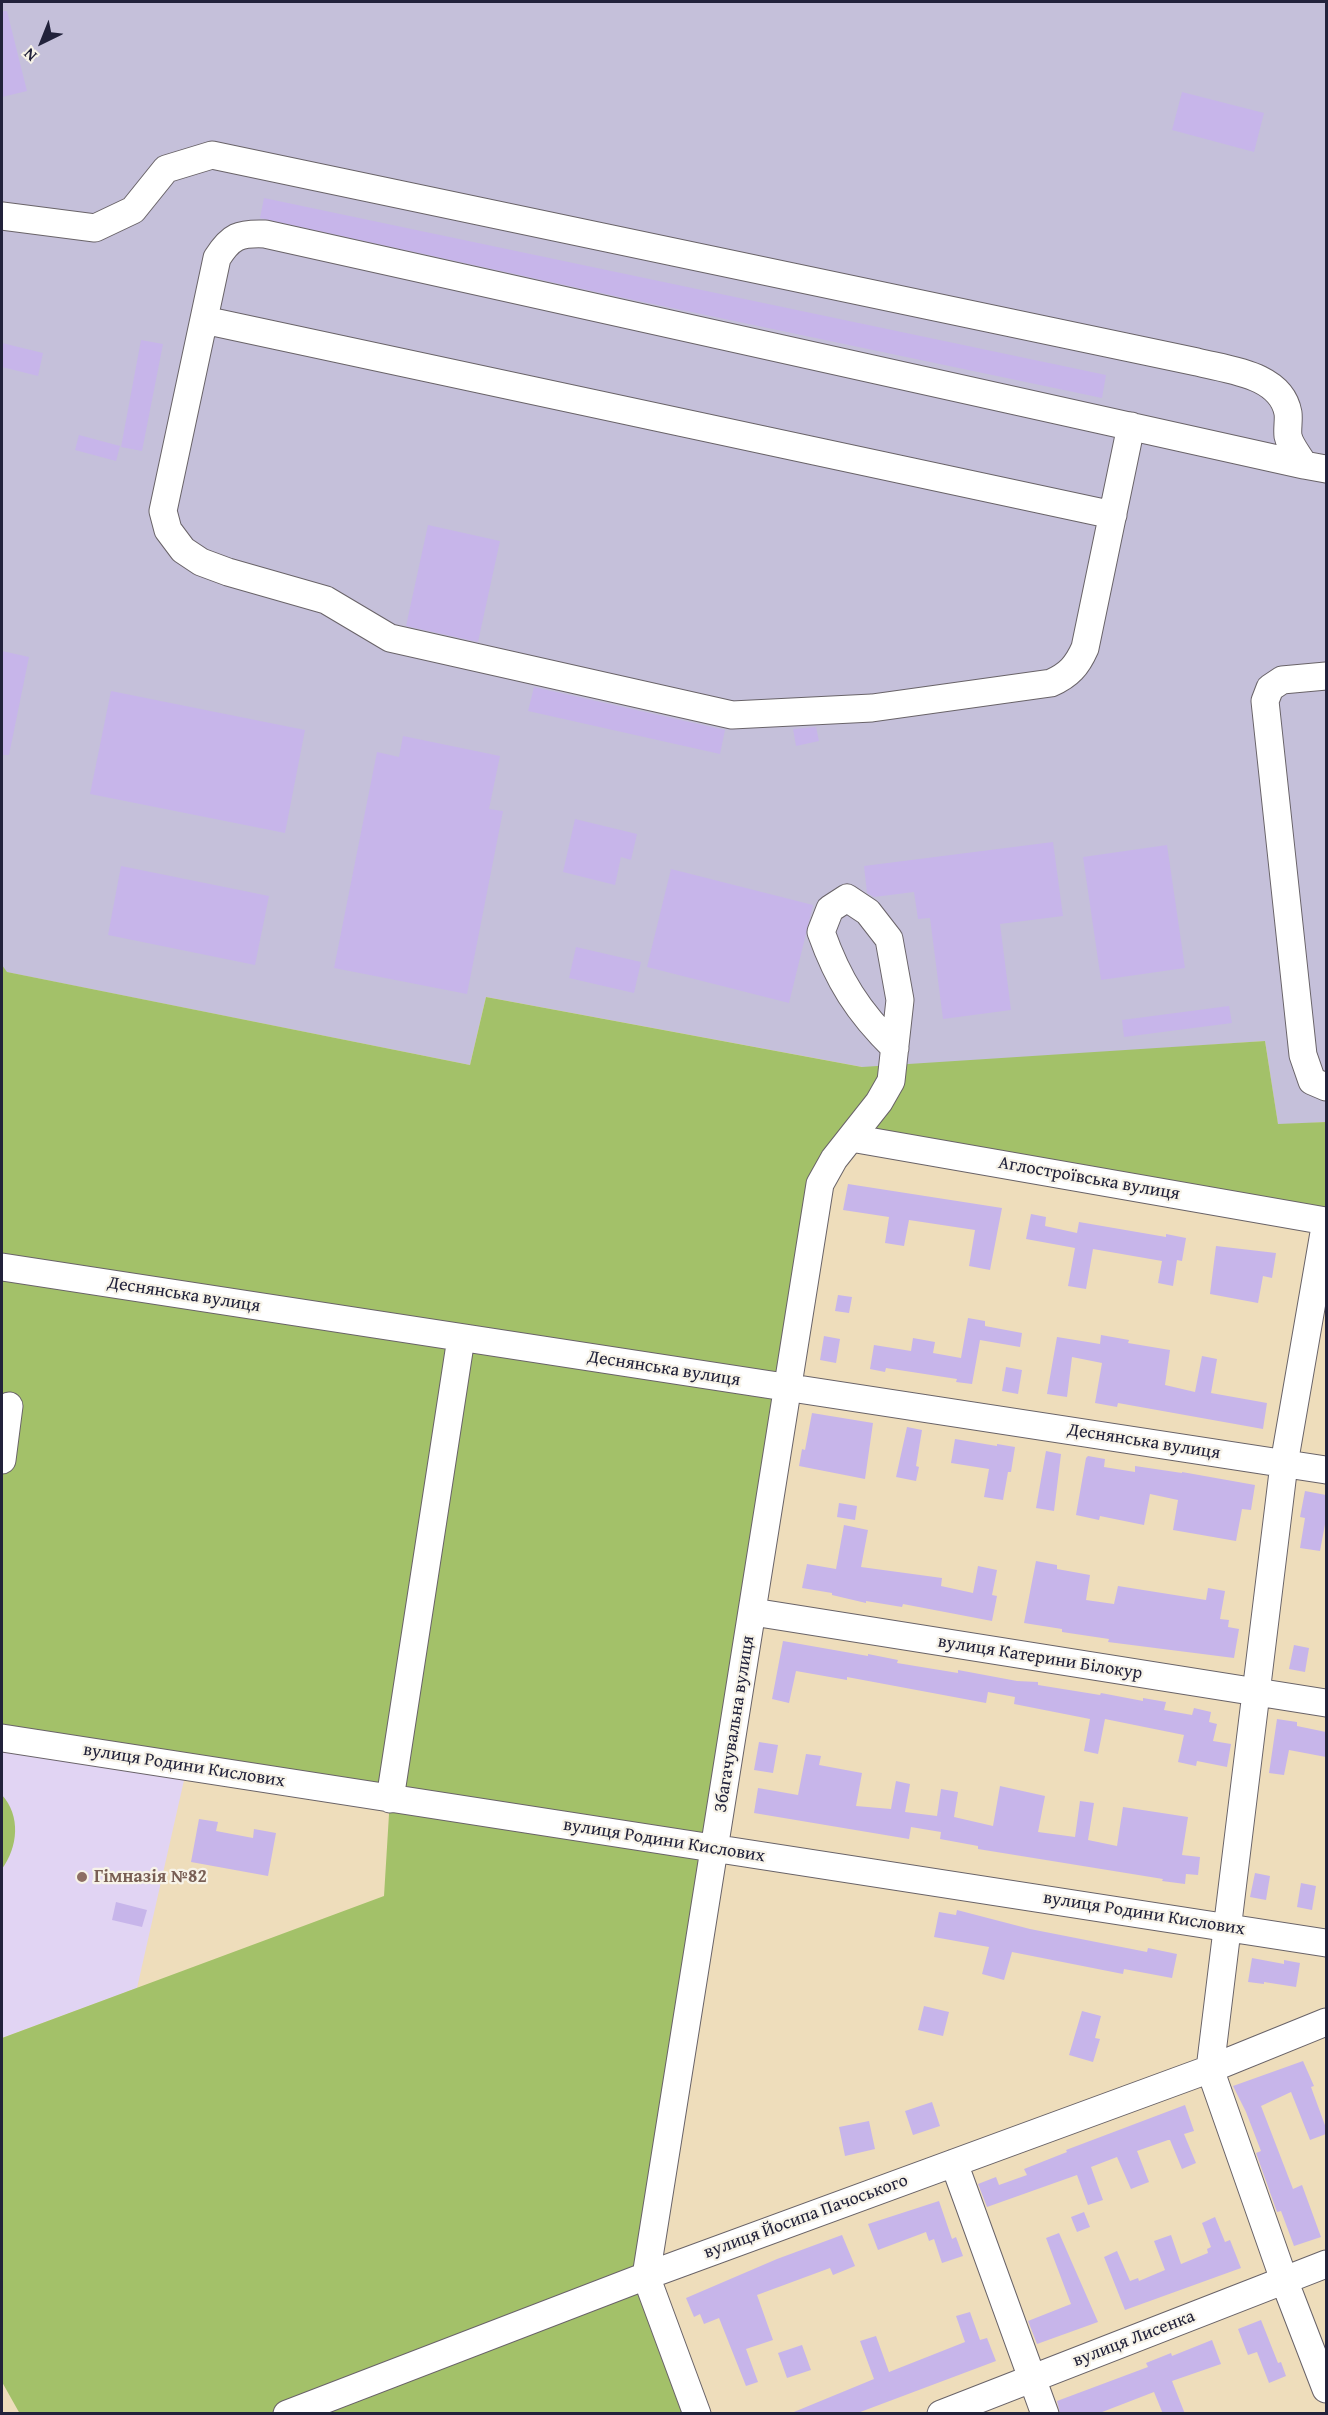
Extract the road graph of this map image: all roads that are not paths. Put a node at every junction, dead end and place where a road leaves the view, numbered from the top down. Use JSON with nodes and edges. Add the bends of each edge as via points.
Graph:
{"nodes":[{"id":1,"x":2,"y":216,"type":"edge"},
{"id":2,"x":204,"y":320,"type":"junction"},
{"id":3,"x":1131,"y":426,"type":"junction"},
{"id":4,"x":1315,"y":467,"type":"edge"},
{"id":5,"x":1113,"y":515,"type":"junction"},
{"id":6,"x":1326,"y":676,"type":"edge"},
{"id":7,"x":895,"y":1048,"type":"junction"},
{"id":8,"x":1326,"y":1087,"type":"edge"},
{"id":9,"x":850,"y":1138,"type":"junction"},
{"id":10,"x":1326,"y":1221,"type":"edge"},
{"id":11,"x":2,"y":1267,"type":"edge"},
{"id":12,"x":461,"y":1338,"type":"junction"},
{"id":13,"x":789,"y":1388,"type":"junction"},
{"id":14,"x":9,"y":1406,"type":"dead end"},
{"id":15,"x":2,"y":1460,"type":"edge"},
{"id":16,"x":1284,"y":1464,"type":"junction"},
{"id":17,"x":1326,"y":1470,"type":"edge"},
{"id":18,"x":753,"y":1612,"type":"junction"},
{"id":19,"x":1255,"y":1692,"type":"junction"},
{"id":20,"x":1326,"y":1703,"type":"edge"},
{"id":21,"x":2,"y":1738,"type":"edge"},
{"id":22,"x":390,"y":1799,"type":"junction"},
{"id":23,"x":715,"y":1848,"type":"junction"},
{"id":24,"x":1226,"y":1926,"type":"junction"},
{"id":25,"x":1326,"y":1942,"type":"edge"},
{"id":26,"x":1326,"y":2022,"type":"edge"},
{"id":27,"x":1210,"y":2069,"type":"junction"},
{"id":28,"x":954,"y":2163,"type":"junction"},
{"id":29,"x":1326,"y":2264,"type":"edge"},
{"id":30,"x":646,"y":2276,"type":"junction"},
{"id":31,"x":1284,"y":2280,"type":"junction"},
{"id":32,"x":1032,"y":2379,"type":"junction"},
{"id":33,"x":1326,"y":2389,"type":"edge"},
{"id":34,"x":287,"y":2414,"type":"edge"},
{"id":35,"x":698,"y":2414,"type":"edge"},
{"id":36,"x":941,"y":2414,"type":"edge"},
{"id":37,"x":1045,"y":2414,"type":"edge"}],
"edges":[{"from":1,"to":4,"type":"street","via":[[95,228],[133,210],[166,169],[212,155],[1239,374],[1269,384],[1281,396],[1288,412],[1288,437]]},
{"from":2,"to":3,"type":"street","via":[[217,258],[226,245],[235,237],[265,234]]},
{"from":2,"to":5,"type":"street"},
{"from":2,"to":5,"type":"street","via":[[163,511],[168,530],[183,550],[228,572],[326,600],[390,638],[732,716],[872,708],[1051,683],[1067,675],[1078,664],[1085,648]]},
{"from":3,"to":4,"type":"street"},
{"from":3,"to":5,"type":"street"},
{"from":6,"to":8,"type":"street","via":[[1282,680],[1270,688],[1265,701],[1303,1055],[1312,1081]]},
{"from":7,"to":7,"type":"street","name":"Збагачувальна вулиця","via":[[900,1000],[889,939],[868,912],[847,898],[830,909],[821,932],[844,987],[875,1029]]},
{"from":7,"to":9,"type":"street","name":"Збагачувальна вулиця","via":[[891,1081]]},
{"from":9,"to":10,"type":"street","name":"Аглостроївська вулиця"},
{"from":9,"to":13,"type":"street","name":"Збагачувальна вулиця","via":[[820,1184]]},
{"from":10,"to":16,"type":"street"},
{"from":11,"to":12,"type":"street","name":"Деснянська вулиця"},
{"from":12,"to":13,"type":"street","name":"Деснянська вулиця"},
{"from":12,"to":22,"type":"street"},
{"from":13,"to":16,"type":"street","name":"Деснянська вулиця"},
{"from":13,"to":18,"type":"street","name":"Збагачувальна вулиця"},
{"from":14,"to":15,"type":"street"},
{"from":16,"to":17,"type":"street","name":"Деснянська вулиця"},
{"from":16,"to":19,"type":"street"},
{"from":18,"to":19,"type":"street","name":"вулиця Катерини Білокур"},
{"from":18,"to":23,"type":"street","name":"Збагачувальна вулиця"},
{"from":19,"to":20,"type":"street","name":"вулиця Катерини Білокур"},
{"from":19,"to":24,"type":"street"},
{"from":21,"to":22,"type":"street","name":"вулиця Родини Кислових"},
{"from":22,"to":23,"type":"street","name":"вулиця Родини Кислових"},
{"from":23,"to":24,"type":"street","name":"вулиця Родини Кислових"},
{"from":23,"to":30,"type":"street","name":"Збагачувальна вулиця"},
{"from":24,"to":25,"type":"street","name":"вулиця Родини Кислових"},
{"from":24,"to":27,"type":"street"},
{"from":26,"to":27,"type":"street","name":"вулиця Йосипа Пачоського"},
{"from":27,"to":28,"type":"street","name":"вулиця Йосипа Пачоського"},
{"from":27,"to":31,"type":"street"},
{"from":28,"to":30,"type":"street","name":"вулиця Йосипа Пачоського"},
{"from":28,"to":32,"type":"street"},
{"from":29,"to":31,"type":"street","name":"вулиця Лисенка"},
{"from":30,"to":34,"type":"street","name":"вулиця Йосипа Пачоського"},
{"from":30,"to":35,"type":"street","name":"Збагачувальна вулиця"},
{"from":31,"to":32,"type":"street","name":"вулиця Лисенка"},
{"from":31,"to":33,"type":"street"},
{"from":32,"to":36,"type":"street","name":"вулиця Лисенка"},
{"from":32,"to":37,"type":"street"}]}
